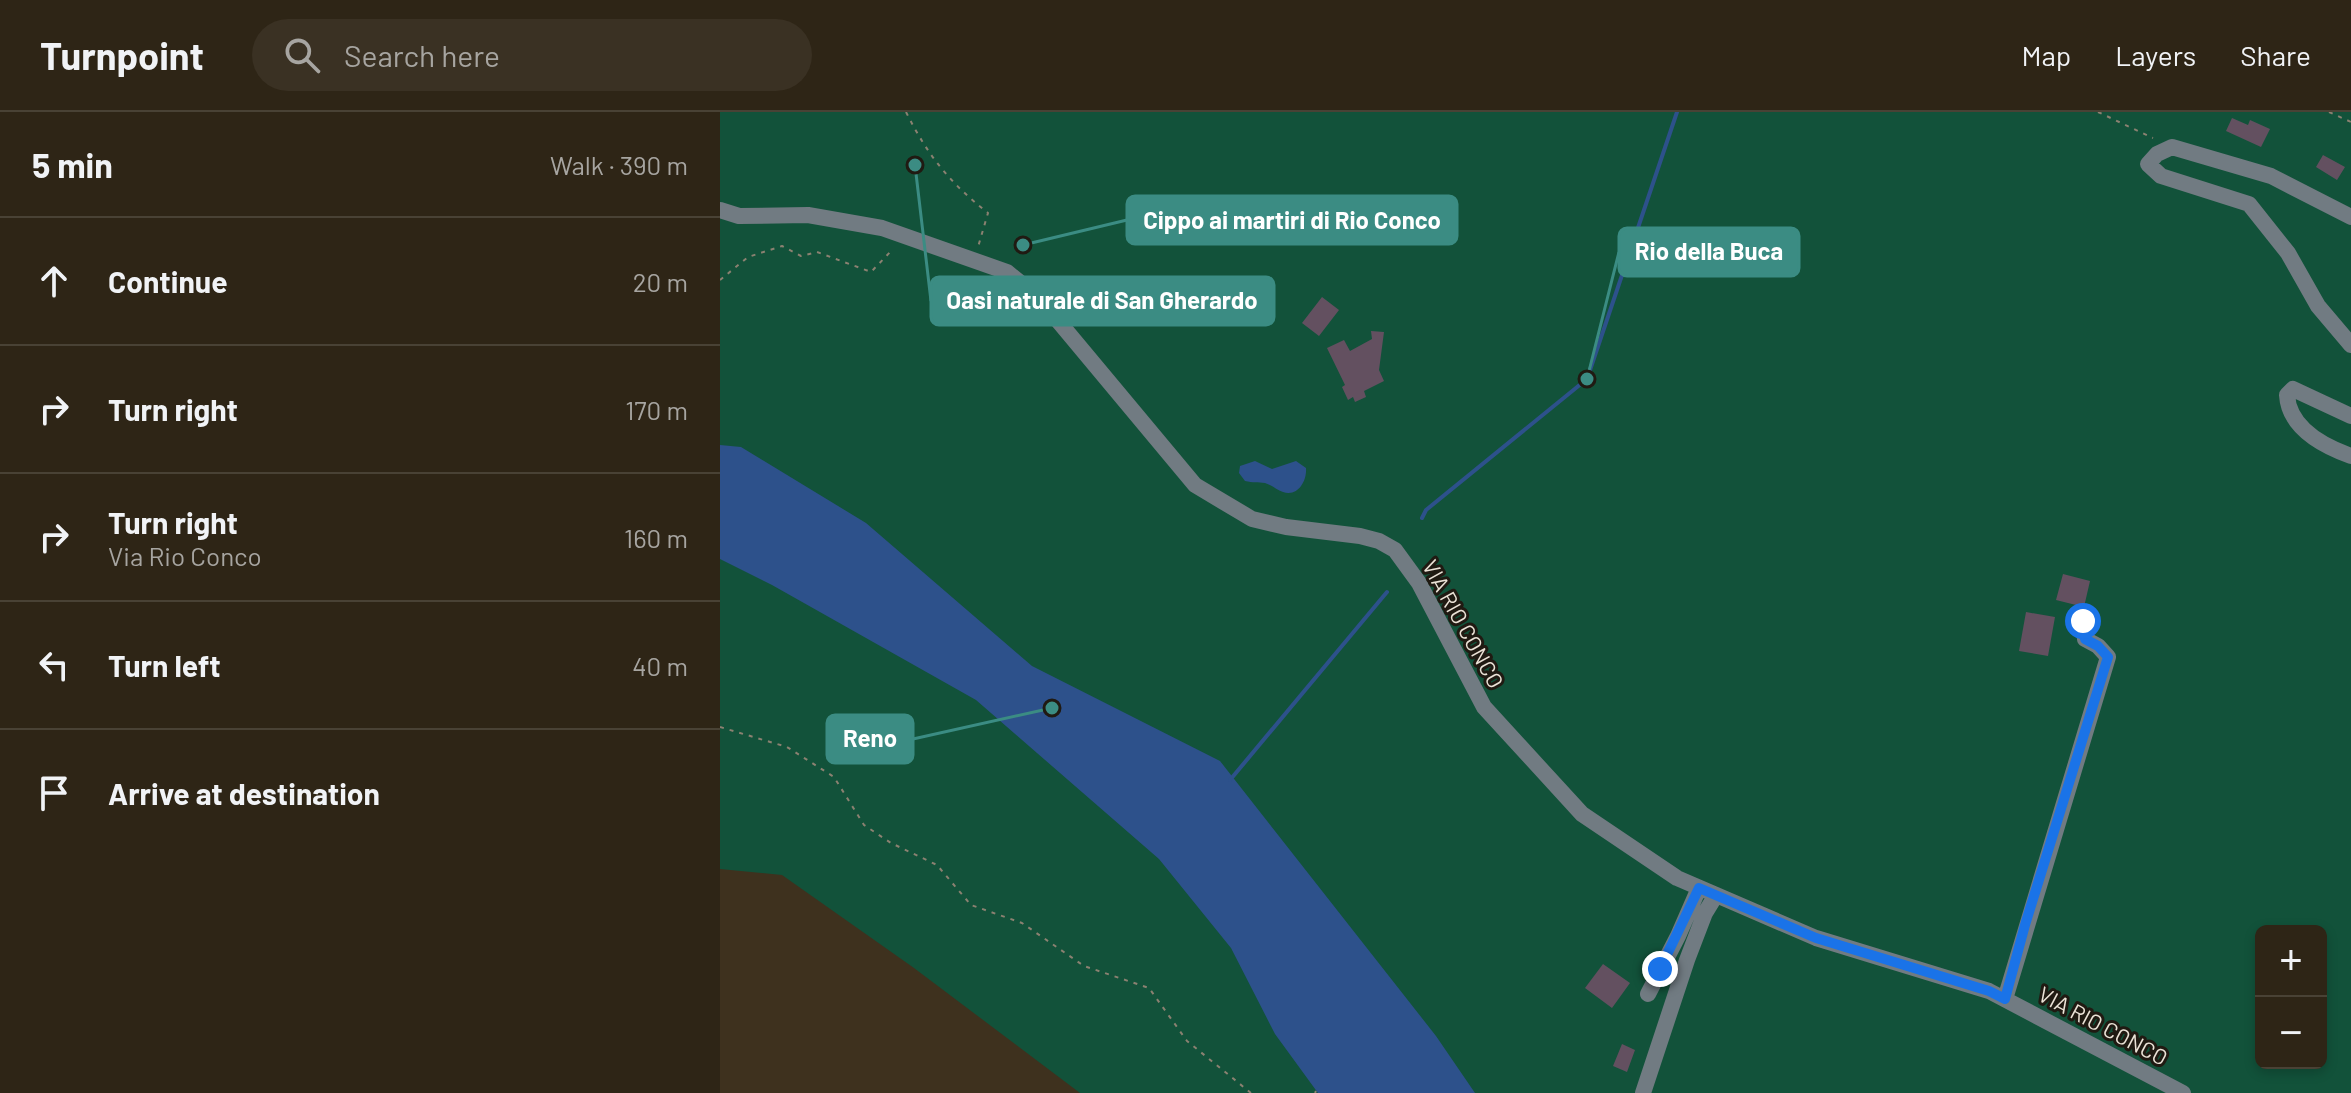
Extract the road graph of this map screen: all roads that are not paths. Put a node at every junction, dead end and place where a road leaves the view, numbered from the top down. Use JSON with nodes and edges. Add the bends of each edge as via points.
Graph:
{"nodes":[{"id":1,"x":720,"y":210,"type":"edge"},
{"id":2,"x":2351,"y":217,"type":"edge"},
{"id":3,"x":2351,"y":345,"type":"edge"},
{"id":4,"x":2351,"y":416,"type":"edge"},
{"id":5,"x":2351,"y":456,"type":"edge"},
{"id":6,"x":2083,"y":621,"type":"dead end"},
{"id":7,"x":1699,"y":888,"type":"junction"},
{"id":8,"x":1716,"y":895,"type":"junction"},
{"id":9,"x":1648,"y":994,"type":"dead end"},
{"id":10,"x":2005,"y":999,"type":"junction"},
{"id":11,"x":1643,"y":1093,"type":"edge"},
{"id":12,"x":2183,"y":1093,"type":"edge"}],
"edges":[{"from":1,"to":7,"type":"street","name":"VIA RIO CONCO","via":[[739,216],[808,215],[882,228],[1007,272],[1039,298],[1195,485],[1252,519],[1360,536],[1395,550],[1419,583],[1484,707],[1524,753],[1582,814]]},
{"from":2,"to":3,"type":"street","via":[[2271,176],[2172,147],[2148,164],[2161,176],[2249,204]]},
{"from":4,"to":5,"type":"street","via":[[2293,389],[2287,395],[2293,419],[2325,447]]},
{"from":6,"to":10,"type":"street","via":[[2085,639],[2108,657]]},
{"from":7,"to":8,"type":"street","name":"VIA RIO CONCO"},
{"from":7,"to":9,"type":"street"},
{"from":8,"to":10,"type":"street","name":"VIA RIO CONCO","via":[[1816,938]]},
{"from":8,"to":11,"type":"street","via":[[1687,960]]},
{"from":10,"to":12,"type":"street","name":"VIA RIO CONCO"}]}
